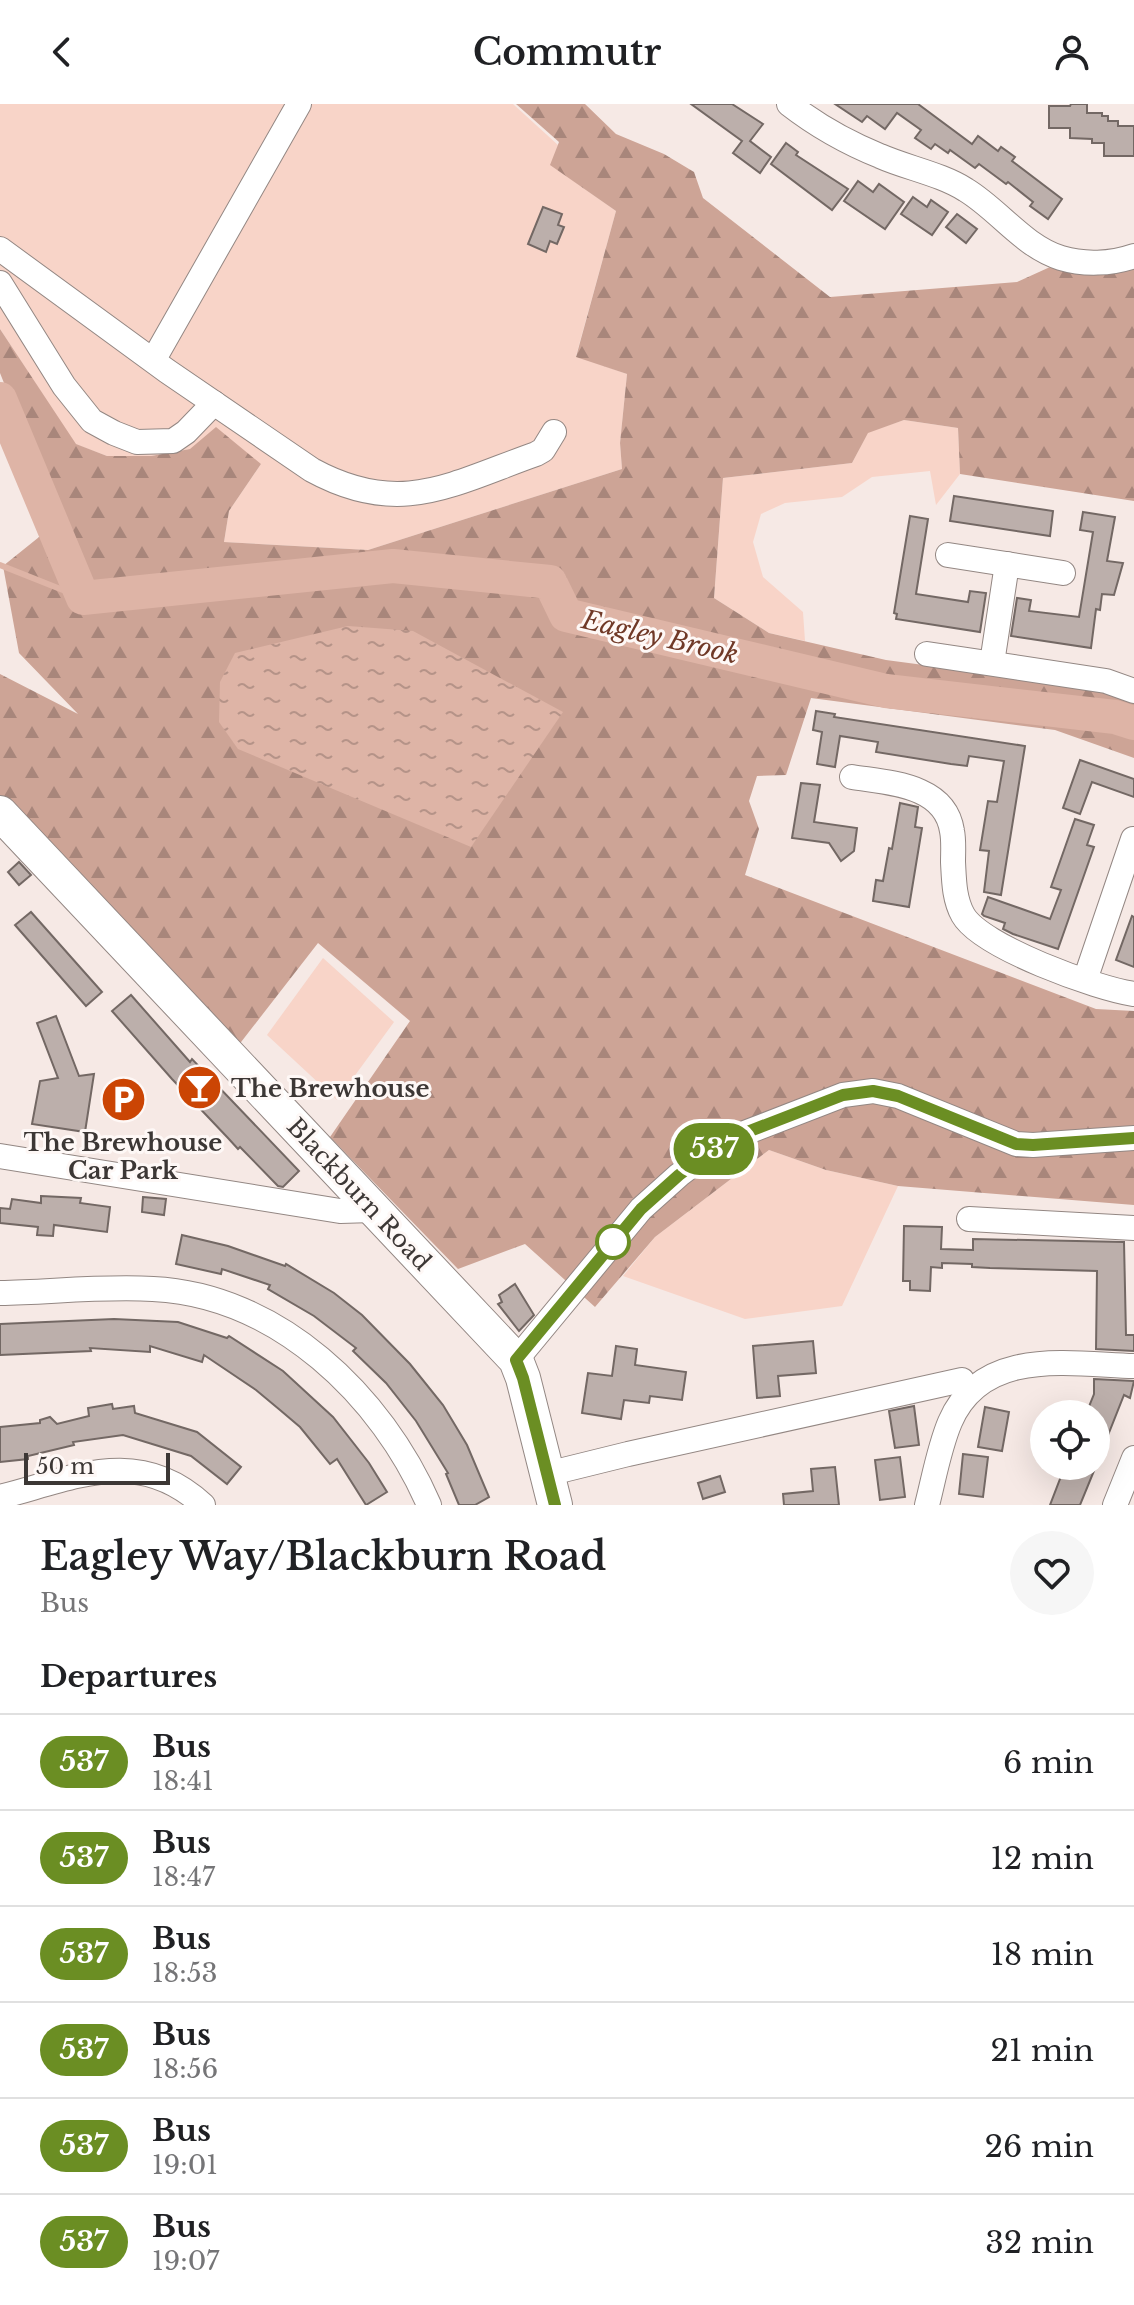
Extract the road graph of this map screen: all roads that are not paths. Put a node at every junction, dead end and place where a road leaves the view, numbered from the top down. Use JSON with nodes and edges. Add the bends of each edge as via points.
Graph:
{"nodes":[{"id":1,"x":299,"y":104,"type":"edge"},
{"id":2,"x":789,"y":104,"type":"edge"},
{"id":3,"x":0,"y":249,"type":"edge"},
{"id":4,"x":1134,"y":256,"type":"edge"},
{"id":5,"x":0,"y":283,"type":"edge"},
{"id":6,"x":154,"y":359,"type":"junction"},
{"id":7,"x":214,"y":403,"type":"junction"},
{"id":8,"x":554,"y":432,"type":"dead end"},
{"id":9,"x":948,"y":555,"type":"dead end"},
{"id":10,"x":1007,"y":564,"type":"junction"},
{"id":11,"x":1063,"y":573,"type":"dead end"},
{"id":12,"x":927,"y":654,"type":"dead end"},
{"id":13,"x":992,"y":663,"type":"junction"},
{"id":14,"x":1134,"y":691,"type":"edge"},
{"id":15,"x":860,"y":786,"type":"dead end"},
{"id":16,"x":0,"y":813,"type":"edge"},
{"id":17,"x":1126,"y":836,"type":"edge"},
{"id":18,"x":1085,"y":980,"type":"junction"},
{"id":19,"x":1134,"y":994,"type":"edge"},
{"id":20,"x":1134,"y":1138,"type":"edge"},
{"id":21,"x":0,"y":1156,"type":"edge"},
{"id":22,"x":373,"y":1210,"type":"junction"},
{"id":23,"x":969,"y":1219,"type":"dead end"},
{"id":24,"x":1134,"y":1228,"type":"edge"},
{"id":25,"x":0,"y":1293,"type":"edge"},
{"id":26,"x":516,"y":1360,"type":"junction"},
{"id":27,"x":1134,"y":1366,"type":"edge"},
{"id":28,"x":962,"y":1380,"type":"dead end"},
{"id":29,"x":1134,"y":1458,"type":"edge"},
{"id":30,"x":551,"y":1490,"type":"edge"},
{"id":31,"x":0,"y":1497,"type":"edge"},
{"id":32,"x":203,"y":1505,"type":"edge"},
{"id":33,"x":429,"y":1505,"type":"edge"},
{"id":34,"x":927,"y":1505,"type":"edge"},
{"id":35,"x":1115,"y":1505,"type":"edge"}],
"edges":[{"from":1,"to":6,"type":"street"},
{"from":2,"to":4,"type":"street","via":[[878,156],[966,190],[1058,257],[1106,262]]},
{"from":3,"to":6,"type":"street"},
{"from":5,"to":7,"type":"street","via":[[92,421],[137,442],[173,441]]},
{"from":6,"to":7,"type":"street"},
{"from":7,"to":8,"type":"street","via":[[333,482],[382,495],[430,491],[536,454]]},
{"from":9,"to":10,"type":"street"},
{"from":10,"to":11,"type":"street"},
{"from":10,"to":13,"type":"street"},
{"from":12,"to":13,"type":"street"},
{"from":13,"to":14,"type":"street","via":[[1106,681]]},
{"from":15,"to":18,"type":"street","via":[[903,785],[942,808],[952,831],[957,901],[970,926],[1001,946]]},
{"from":16,"to":22,"type":"highway","name":"Blackburn Road"},
{"from":17,"to":18,"type":"street"},
{"from":18,"to":19,"type":"street"},
{"from":20,"to":26,"type":"street","via":[[1016,1144],[898,1096],[873,1091],[843,1095],[724,1141],[679,1175],[641,1209]]},
{"from":21,"to":22,"type":"street","via":[[136,1171],[340,1211]]},
{"from":22,"to":26,"type":"highway","name":"Blackburn Road"},
{"from":23,"to":24,"type":"street"},
{"from":25,"to":33,"type":"street","via":[[155,1289],[254,1314],[319,1358],[369,1407]]},
{"from":26,"to":30,"type":"highway","name":"Blackburn Road"},
{"from":27,"to":34,"type":"street","via":[[1036,1363],[1014,1366],[978,1385],[950,1422]]},
{"from":28,"to":30,"type":"street"},
{"from":29,"to":35,"type":"street"},
{"from":31,"to":32,"type":"street","via":[[106,1469],[135,1469],[163,1478]]}]}
